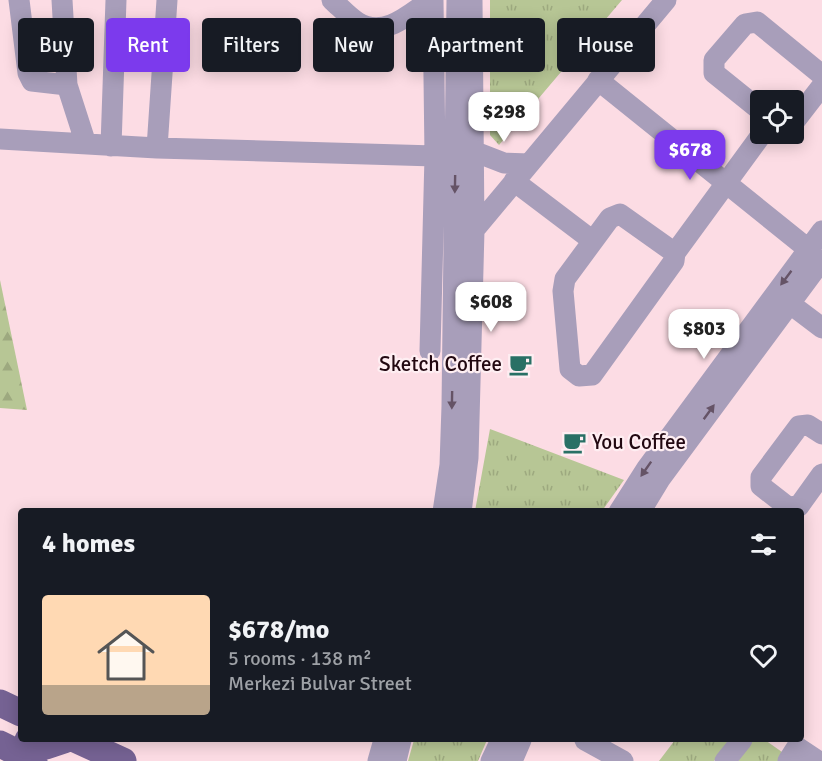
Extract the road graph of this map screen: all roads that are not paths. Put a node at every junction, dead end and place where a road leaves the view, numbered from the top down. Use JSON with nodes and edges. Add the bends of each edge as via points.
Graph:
{"nodes":[{"id":1,"x":19,"y":0,"type":"edge"},
{"id":2,"x":62,"y":0,"type":"edge"},
{"id":3,"x":116,"y":0,"type":"edge"},
{"id":4,"x":167,"y":0,"type":"edge"},
{"id":5,"x":332,"y":0,"type":"edge"},
{"id":6,"x":431,"y":0,"type":"edge"},
{"id":7,"x":457,"y":0,"type":"edge"},
{"id":8,"x":472,"y":0,"type":"edge"},
{"id":9,"x":666,"y":0,"type":"edge"},
{"id":10,"x":822,"y":75,"type":"edge"},
{"id":11,"x":598,"y":80,"type":"junction"},
{"id":12,"x":67,"y":85,"type":"junction"},
{"id":13,"x":822,"y":86,"type":"edge"},
{"id":14,"x":750,"y":102,"type":"edge"},
{"id":15,"x":804,"y":109,"type":"edge"},
{"id":16,"x":0,"y":139,"type":"edge"},
{"id":17,"x":86,"y":144,"type":"junction"},
{"id":18,"x":754,"y":144,"type":"edge"},
{"id":19,"x":111,"y":146,"type":"junction"},
{"id":20,"x":157,"y":148,"type":"junction"},
{"id":21,"x":474,"y":151,"type":"junction"},
{"id":22,"x":435,"y":156,"type":"junction"},
{"id":23,"x":529,"y":164,"type":"junction"},
{"id":24,"x":514,"y":181,"type":"junction"},
{"id":25,"x":724,"y":183,"type":"junction"},
{"id":26,"x":474,"y":230,"type":"junction"},
{"id":27,"x":822,"y":231,"type":"edge"},
{"id":28,"x":593,"y":241,"type":"junction"},
{"id":29,"x":675,"y":253,"type":"junction"},
{"id":30,"x":815,"y":255,"type":"edge"},
{"id":31,"x":789,"y":303,"type":"junction"},
{"id":32,"x":822,"y":328,"type":"edge"},
{"id":33,"x":430,"y":351,"type":"dead end"},
{"id":34,"x":822,"y":434,"type":"edge"},
{"id":35,"x":822,"y":474,"type":"edge"},
{"id":36,"x":444,"y":508,"type":"edge"},
{"id":37,"x":462,"y":508,"type":"edge"},
{"id":38,"x":622,"y":508,"type":"edge"},
{"id":39,"x":650,"y":508,"type":"edge"},
{"id":40,"x":0,"y":703,"type":"edge"},
{"id":41,"x":18,"y":712,"type":"edge"},
{"id":42,"x":0,"y":726,"type":"edge"},
{"id":43,"x":58,"y":742,"type":"edge"},
{"id":44,"x":81,"y":742,"type":"edge"},
{"id":45,"x":383,"y":742,"type":"edge"},
{"id":46,"x":401,"y":742,"type":"edge"},
{"id":47,"x":500,"y":742,"type":"edge"},
{"id":48,"x":520,"y":742,"type":"edge"},
{"id":49,"x":589,"y":742,"type":"edge"},
{"id":50,"x":740,"y":742,"type":"edge"},
{"id":51,"x":21,"y":749,"type":"edge"},
{"id":52,"x":790,"y":749,"type":"edge"},
{"id":53,"x":123,"y":761,"type":"edge"},
{"id":54,"x":378,"y":761,"type":"edge"},
{"id":55,"x":396,"y":761,"type":"edge"},
{"id":56,"x":491,"y":761,"type":"edge"},
{"id":57,"x":512,"y":761,"type":"edge"},
{"id":58,"x":624,"y":761,"type":"edge"},
{"id":59,"x":725,"y":761,"type":"edge"},
{"id":60,"x":818,"y":761,"type":"edge"}],
"edges":[{"from":1,"to":12,"type":"street","via":[[32,81]]},
{"from":2,"to":12,"type":"street"},
{"from":3,"to":19,"type":"street"},
{"from":4,"to":20,"type":"street"},
{"from":5,"to":6,"type":"street","via":[[356,22],[367,27],[386,27]]},
{"from":6,"to":22,"type":"street"},
{"from":7,"to":36,"type":"street","one_way":true,"via":[[452,406]]},
{"from":8,"to":21,"type":"street"},
{"from":9,"to":11,"type":"street"},
{"from":10,"to":14,"type":"street","via":[[757,22],[745,24],[714,60],[714,73]]},
{"from":11,"to":23,"type":"street"},
{"from":11,"to":25,"type":"street"},
{"from":12,"to":17,"type":"street"},
{"from":13,"to":15,"type":"street"},
{"from":16,"to":17,"type":"street"},
{"from":17,"to":19,"type":"street"},
{"from":18,"to":25,"type":"street"},
{"from":19,"to":20,"type":"street"},
{"from":20,"to":22,"type":"street"},
{"from":21,"to":23,"type":"street","via":[[504,163]]},
{"from":21,"to":26,"type":"street"},
{"from":22,"to":33,"type":"street"},
{"from":23,"to":24,"type":"street"},
{"from":24,"to":26,"type":"street"},
{"from":24,"to":28,"type":"street"},
{"from":25,"to":29,"type":"street"},
{"from":25,"to":30,"type":"street"},
{"from":26,"to":37,"type":"street","via":[[469,448]]},
{"from":27,"to":30,"type":"street"},
{"from":28,"to":29,"type":"street","via":[[610,218],[620,214]]},
{"from":28,"to":29,"type":"street","via":[[566,279],[563,291],[570,369],[579,376],[592,375],[674,261]]},
{"from":30,"to":31,"type":"street"},
{"from":30,"to":38,"type":"street","one_way":true,"via":[[647,468]]},
{"from":31,"to":32,"type":"street"},
{"from":39,"to":31,"type":"street","one_way":true},
{"from":34,"to":35,"type":"street","via":[[808,425],[799,426],[760,477],[761,486],[788,507],[799,506]]},
{"from":40,"to":41,"type":"main road"},
{"from":42,"to":51,"type":"main road"},
{"from":43,"to":51,"type":"main road"},
{"from":44,"to":53,"type":"main road"},
{"from":45,"to":54,"type":"street"},
{"from":46,"to":55,"type":"street"},
{"from":47,"to":56,"type":"street"},
{"from":48,"to":57,"type":"street"},
{"from":49,"to":58,"type":"street"},
{"from":50,"to":59,"type":"street"},
{"from":52,"to":60,"type":"street"}]}
